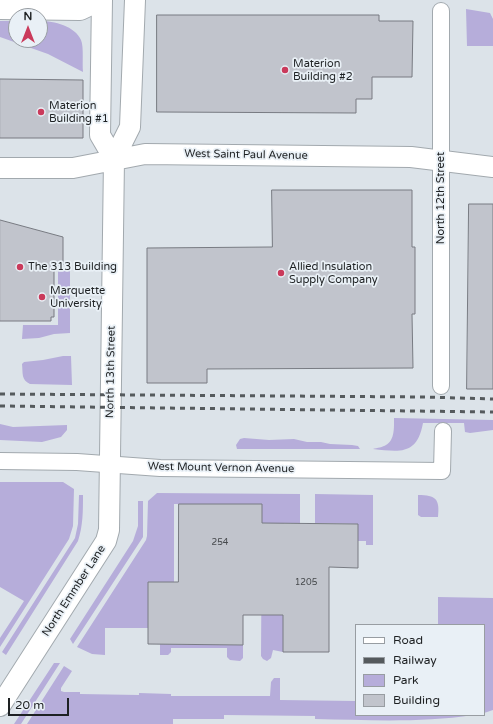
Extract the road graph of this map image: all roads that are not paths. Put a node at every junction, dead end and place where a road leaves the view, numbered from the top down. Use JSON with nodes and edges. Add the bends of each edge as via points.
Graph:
{"nodes":[{"id":1,"x":99,"y":0,"type":"edge"},
{"id":2,"x":102,"y":0,"type":"edge"},
{"id":3,"x":136,"y":0,"type":"edge"},
{"id":4,"x":0,"y":8,"type":"edge"},
{"id":5,"x":441,"y":11,"type":"dead end"},
{"id":6,"x":114,"y":160,"type":"junction"},
{"id":7,"x":441,"y":161,"type":"junction"},
{"id":8,"x":493,"y":167,"type":"edge"},
{"id":9,"x":0,"y":168,"type":"edge"},
{"id":10,"x":441,"y":386,"type":"dead end"},
{"id":11,"x":443,"y":431,"type":"dead end"},
{"id":12,"x":0,"y":462,"type":"edge"},
{"id":13,"x":110,"y":464,"type":"junction"},
{"id":14,"x":0,"y":706,"type":"edge"}],
"edges":[{"from":1,"to":4,"type":"highway","via":[[80,8]]},
{"from":2,"to":6,"type":"street","via":[[100,135]]},
{"from":3,"to":6,"type":"street","name":"North 13th Street","via":[[130,127]]},
{"from":5,"to":7,"type":"street","name":"North 12th Street"},
{"from":6,"to":7,"type":"street","name":"West Saint Paul Avenue","via":[[150,154],[396,156]]},
{"from":6,"to":9,"type":"street","name":"West Saint Paul Avenue","via":[[73,168]]},
{"from":6,"to":13,"type":"street","name":"North 13th Street"},
{"from":7,"to":8,"type":"street","name":"West Saint Paul Avenue"},
{"from":7,"to":10,"type":"street","name":"North 12th Street"},
{"from":11,"to":13,"type":"street","name":"West Mount Vernon Avenue","via":[[442,471],[160,468]]},
{"from":12,"to":13,"type":"street","name":"West Mount Vernon Avenue"},
{"from":13,"to":14,"type":"street","name":"North Emmber Lane","via":[[110,521],[106,541]]}]}
